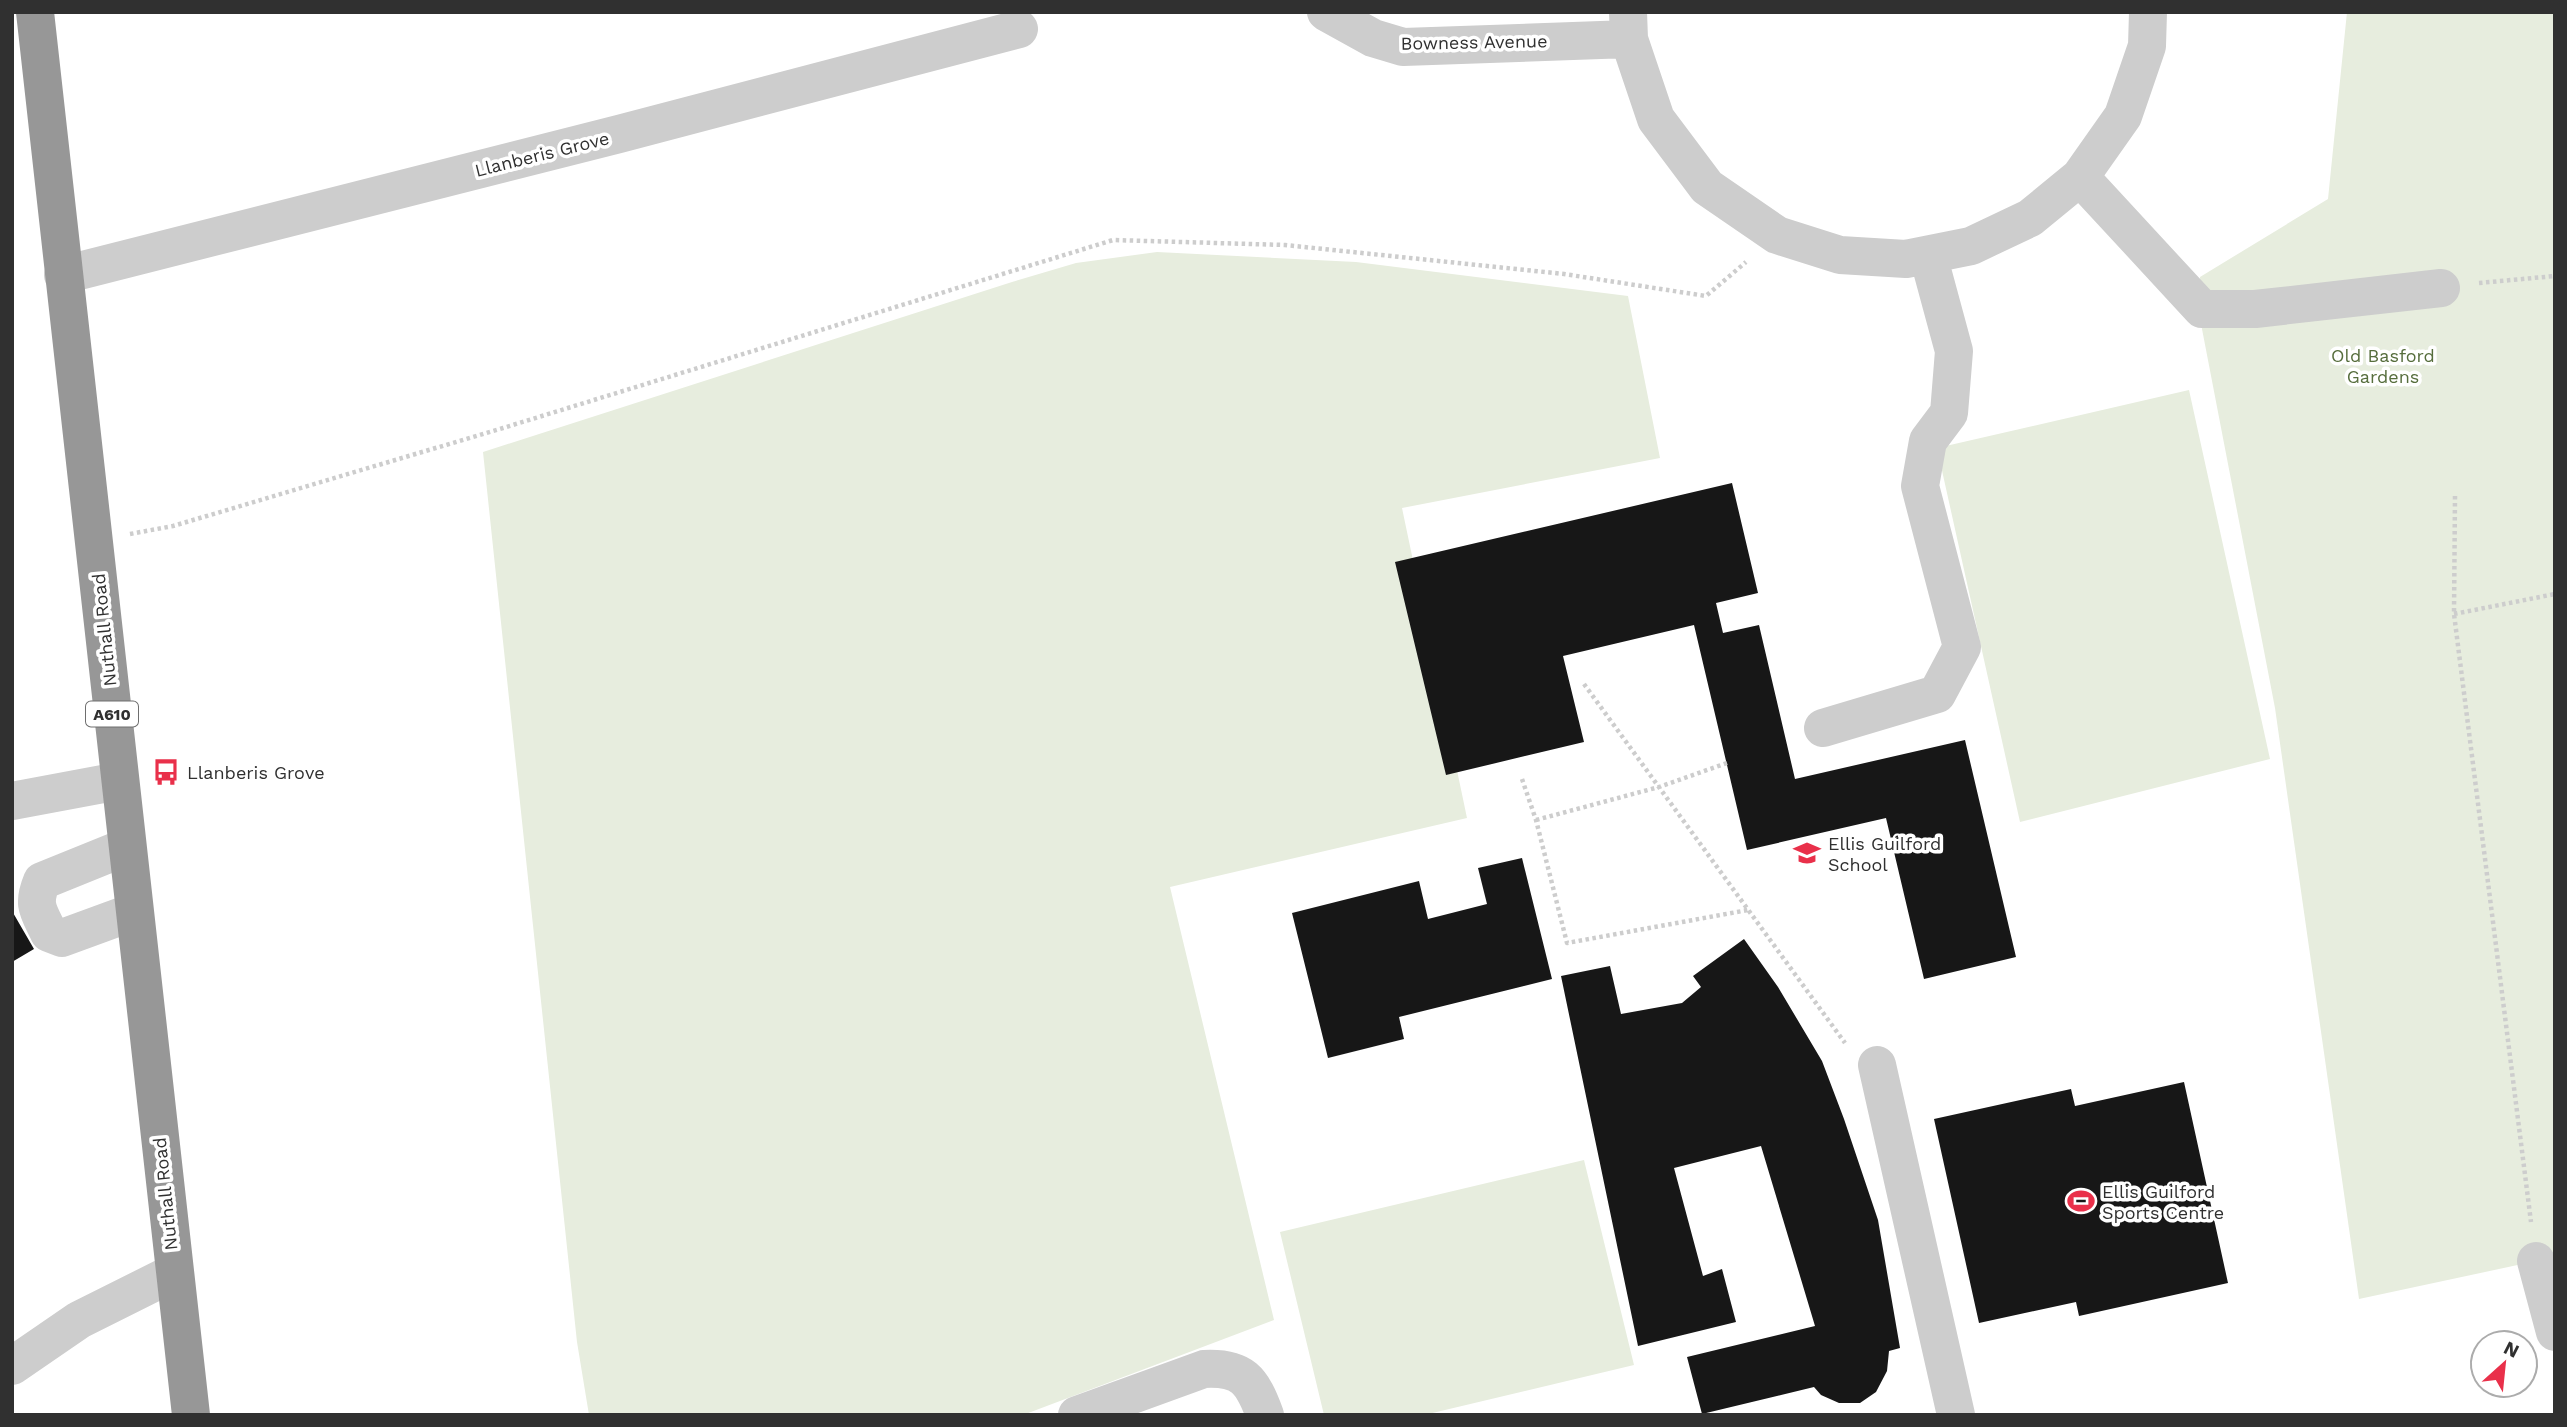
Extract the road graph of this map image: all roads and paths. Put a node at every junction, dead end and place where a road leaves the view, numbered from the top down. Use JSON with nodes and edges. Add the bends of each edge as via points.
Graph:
{"nodes":[{"id":1,"x":35,"y":12,"type":"edge"},
{"id":2,"x":1326,"y":12,"type":"edge"},
{"id":3,"x":2148,"y":12,"type":"edge"},
{"id":4,"x":1628,"y":25,"type":"edge"},
{"id":5,"x":1019,"y":29,"type":"dead end"},
{"id":6,"x":2080,"y":177,"type":"junction"},
{"id":7,"x":1777,"y":234,"type":"junction"},
{"id":8,"x":1928,"y":255,"type":"junction"},
{"id":9,"x":63,"y":275,"type":"junction"},
{"id":10,"x":2555,"y":276,"type":"edge"},
{"id":11,"x":2441,"y":288,"type":"joint"},
{"id":12,"x":2455,"y":496,"type":"dead end"},
{"id":13,"x":148,"y":532,"type":"dead end"},
{"id":14,"x":2555,"y":594,"type":"edge"},
{"id":15,"x":2454,"y":614,"type":"junction"},
{"id":16,"x":1584,"y":684,"type":"dead end"},
{"id":17,"x":1822,"y":728,"type":"dead end"},
{"id":18,"x":1727,"y":763,"type":"dead end"},
{"id":19,"x":1522,"y":779,"type":"dead end"},
{"id":20,"x":119,"y":781,"type":"junction"},
{"id":21,"x":1659,"y":788,"type":"junction"},
{"id":22,"x":12,"y":801,"type":"edge"},
{"id":23,"x":1536,"y":820,"type":"junction"},
{"id":24,"x":126,"y":847,"type":"junction"},
{"id":25,"x":1748,"y":910,"type":"junction"},
{"id":26,"x":134,"y":912,"type":"junction"},
{"id":27,"x":1877,"y":1066,"type":"joint"},
{"id":28,"x":2536,"y":1261,"type":"joint"},
{"id":29,"x":173,"y":1273,"type":"junction"},
{"id":30,"x":2555,"y":1332,"type":"edge"},
{"id":31,"x":12,"y":1366,"type":"edge"},
{"id":32,"x":191,"y":1415,"type":"edge"},
{"id":33,"x":1077,"y":1415,"type":"edge"},
{"id":34,"x":1265,"y":1415,"type":"edge"},
{"id":35,"x":1956,"y":1415,"type":"edge"}],
"edges":[{"from":1,"to":9,"type":"highway","name":"Nuthall Road","number":"A610"},
{"from":2,"to":4,"type":"street","name":"Bowness Avenue","via":[[1373,38],[1403,47]]},
{"from":3,"to":6,"type":"street","via":[[2147,46],[2123,117]]},
{"from":4,"to":7,"type":"street","via":[[1656,119],[1707,187]]},
{"from":5,"to":9,"type":"street","name":"Llanberis Grove"},
{"from":6,"to":8,"type":"street","via":[[2030,218],[1971,246]]},
{"from":6,"to":11,"type":"street","via":[[2202,309],[2255,309]]},
{"from":7,"to":8,"type":"street","via":[[1840,255],[1906,259]]},
{"from":7,"to":13,"type":"path","via":[[1706,296],[1563,274],[1285,245],[1113,240]]},
{"from":8,"to":17,"type":"street","via":[[1954,351],[1949,413],[1928,441],[1920,486],[1962,648],[1937,694]]},
{"from":9,"to":20,"type":"highway","name":"Nuthall Road","number":"A610"},
{"from":10,"to":11,"type":"path"},
{"from":12,"to":15,"type":"path"},
{"from":14,"to":15,"type":"path"},
{"from":15,"to":28,"type":"path"},
{"from":16,"to":21,"type":"path"},
{"from":18,"to":21,"type":"path"},
{"from":19,"to":23,"type":"path"},
{"from":20,"to":22,"type":"street"},
{"from":20,"to":24,"type":"highway","name":"Nuthall Road","number":"A610"},
{"from":21,"to":23,"type":"path"},
{"from":21,"to":25,"type":"path"},
{"from":23,"to":25,"type":"path","via":[[1567,943]]},
{"from":24,"to":26,"type":"highway","name":"Nuthall Road","number":"A610"},
{"from":24,"to":26,"type":"street","via":[[42,881],[35,898],[49,933],[62,938]]},
{"from":25,"to":27,"type":"path","via":[[1848,1047]]},
{"from":26,"to":29,"type":"highway","name":"Nuthall Road","number":"A610"},
{"from":27,"to":35,"type":"street"},
{"from":28,"to":30,"type":"street"},
{"from":29,"to":31,"type":"street","via":[[79,1320]]},
{"from":29,"to":32,"type":"highway","name":"Nuthall Road","number":"A610"},
{"from":33,"to":34,"type":"street","via":[[1204,1369],[1224,1368],[1240,1373],[1257,1392]]}]}
